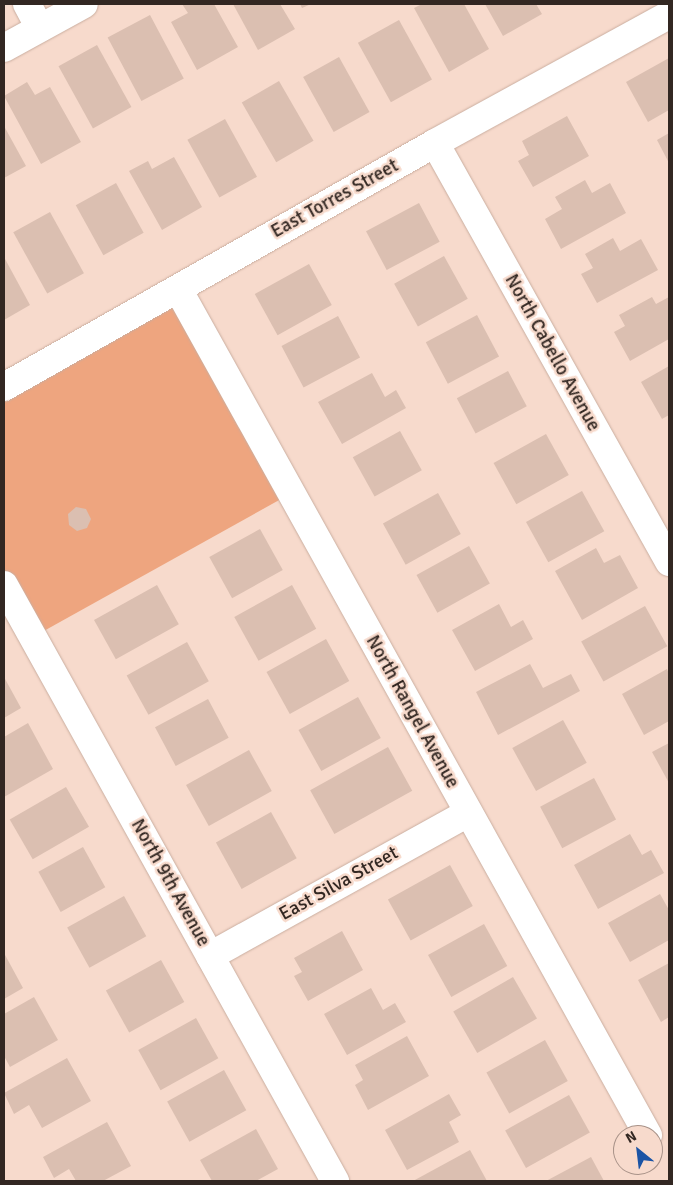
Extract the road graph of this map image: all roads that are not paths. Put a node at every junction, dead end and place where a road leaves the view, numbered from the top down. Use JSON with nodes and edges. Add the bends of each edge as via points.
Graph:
{"nodes":[{"id":1,"x":27,"y":4,"type":"edge"},
{"id":2,"x":84,"y":4,"type":"edge"},
{"id":3,"x":669,"y":15,"type":"edge"},
{"id":4,"x":40,"y":28,"type":"junction"},
{"id":5,"x":4,"y":48,"type":"edge"},
{"id":6,"x":435,"y":143,"type":"junction"},
{"id":7,"x":178,"y":289,"type":"junction"},
{"id":8,"x":4,"y":387,"type":"edge"},
{"id":9,"x":669,"y":562,"type":"edge"},
{"id":10,"x":4,"y":585,"type":"edge"},
{"id":11,"x":468,"y":813,"type":"junction"},
{"id":12,"x":210,"y":956,"type":"junction"},
{"id":13,"x":642,"y":1125,"type":"edge"},
{"id":14,"x":335,"y":1181,"type":"edge"}],
"edges":[{"from":1,"to":4,"type":"street"},
{"from":2,"to":4,"type":"street"},
{"from":3,"to":6,"type":"street","name":"East Torres Street"},
{"from":4,"to":5,"type":"street"},
{"from":6,"to":7,"type":"street","name":"East Torres Street"},
{"from":6,"to":9,"type":"street","name":"North Cabello Avenue"},
{"from":7,"to":8,"type":"street","name":"East Torres Street"},
{"from":7,"to":11,"type":"street","name":"North Rangel Avenue"},
{"from":10,"to":12,"type":"street","name":"North 9th Avenue"},
{"from":11,"to":12,"type":"street","name":"East Silva Street"},
{"from":11,"to":13,"type":"street","name":"North Rangel Avenue"},
{"from":12,"to":14,"type":"street","name":"North 9th Avenue"}]}
